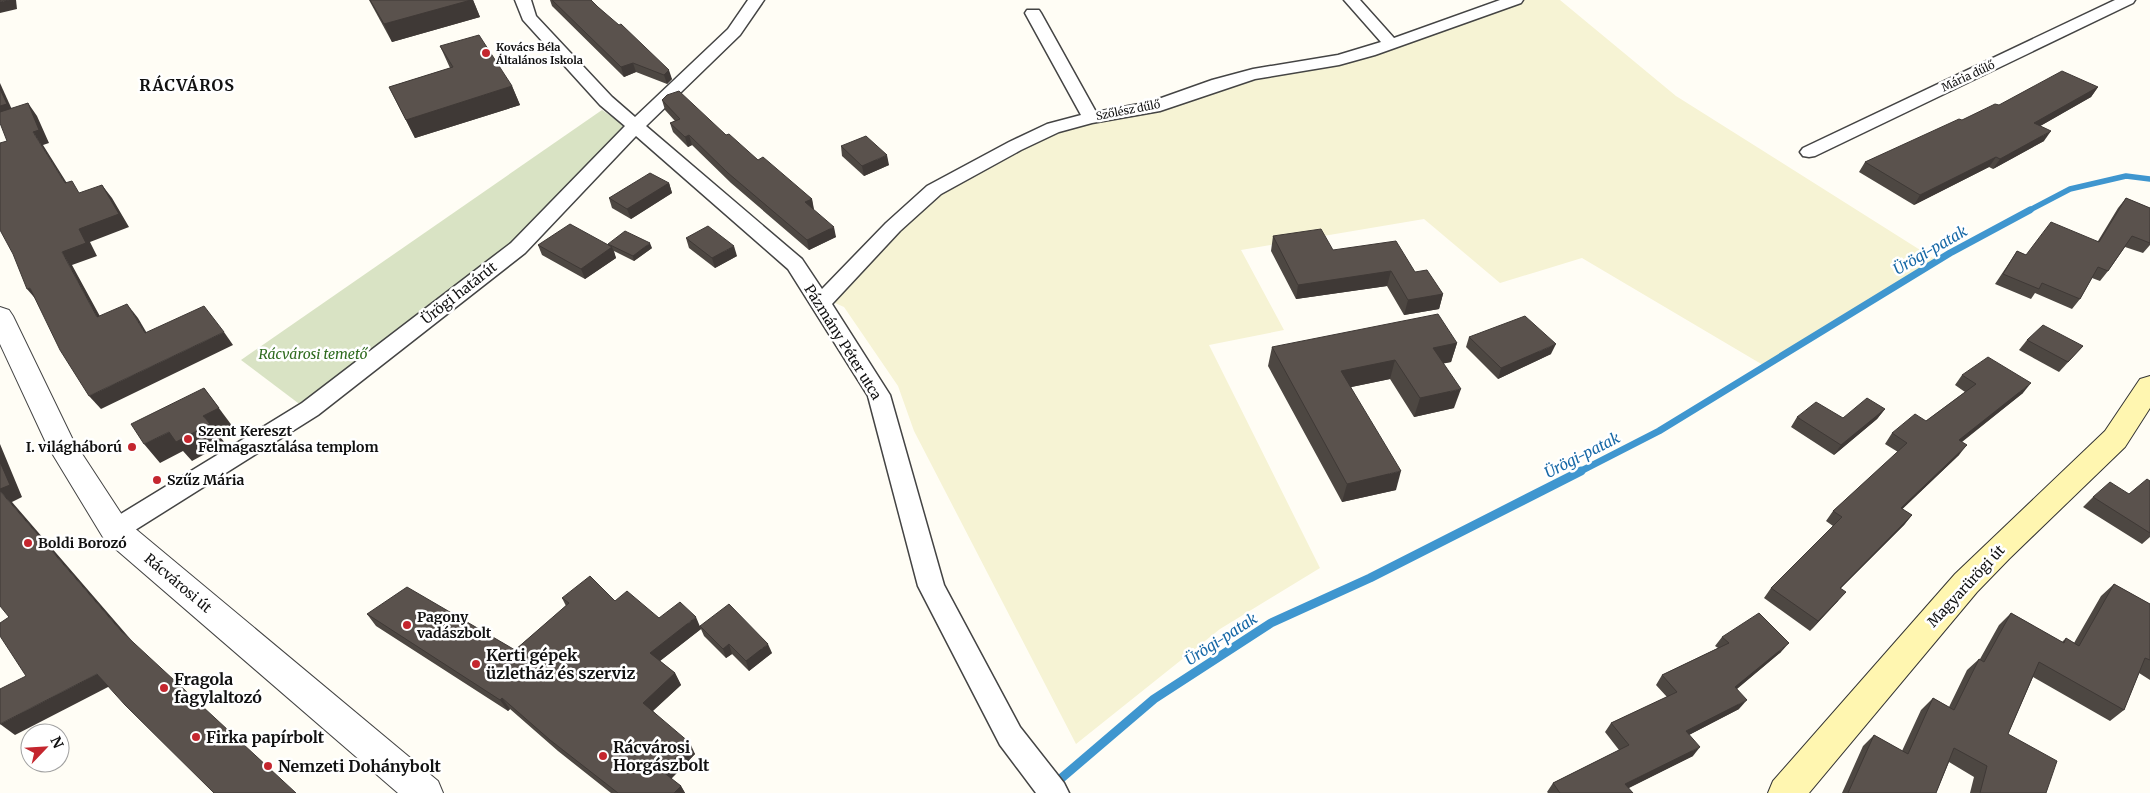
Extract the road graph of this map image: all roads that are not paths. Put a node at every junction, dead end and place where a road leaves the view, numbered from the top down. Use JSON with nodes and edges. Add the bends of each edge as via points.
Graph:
{"nodes":[{"id":1,"x":523,"y":0,"type":"edge"},
{"id":2,"x":756,"y":0,"type":"edge"},
{"id":3,"x":1352,"y":0,"type":"edge"},
{"id":4,"x":1515,"y":0,"type":"edge"},
{"id":5,"x":2127,"y":0,"type":"edge"},
{"id":6,"x":1034,"y":13,"type":"dead end"},
{"id":7,"x":1391,"y":44,"type":"junction"},
{"id":8,"x":1091,"y":118,"type":"junction"},
{"id":9,"x":634,"y":128,"type":"junction"},
{"id":10,"x":1809,"y":152,"type":"dead end"},
{"id":11,"x":820,"y":304,"type":"junction"},
{"id":12,"x":0,"y":316,"type":"edge"},
{"id":13,"x":2150,"y":386,"type":"edge"},
{"id":14,"x":115,"y":530,"type":"junction"},
{"id":15,"x":1047,"y":784,"type":"edge"},
{"id":16,"x":425,"y":793,"type":"edge"},
{"id":17,"x":1786,"y":793,"type":"edge"}],
"edges":[{"from":1,"to":9,"type":"street","name":"Pázmány Péter utca","via":[[530,18]]},
{"from":2,"to":9,"type":"street","name":"Ürögi határút","via":[[734,32]]},
{"from":3,"to":7,"type":"street"},
{"from":4,"to":7,"type":"street","name":"Szőlész dűlő"},
{"from":5,"to":10,"type":"street","name":"Mária dűlő"},
{"from":6,"to":8,"type":"street"},
{"from":7,"to":8,"type":"street","name":"Szőlész dűlő","via":[[1339,60],[1244,77],[1154,107]]},
{"from":8,"to":11,"type":"street","name":"Szőlész dűlő","via":[[1052,128],[934,190],[893,227]]},
{"from":9,"to":11,"type":"street","name":"Pázmány Péter utca","via":[[795,264]]},
{"from":9,"to":14,"type":"street","name":"Ürögi határút","via":[[518,248],[310,409]]},
{"from":11,"to":15,"type":"street","name":"Pázmány Péter utca","via":[[879,395],[931,586],[1010,736]]},
{"from":12,"to":14,"type":"street","name":"Rácvárosi út","via":[[61,445]]},
{"from":13,"to":17,"type":"main road","name":"Magyarürögi út","via":[[2116,439],[1966,583]]},
{"from":14,"to":16,"type":"street","name":"Rácvárosi út"}]}
